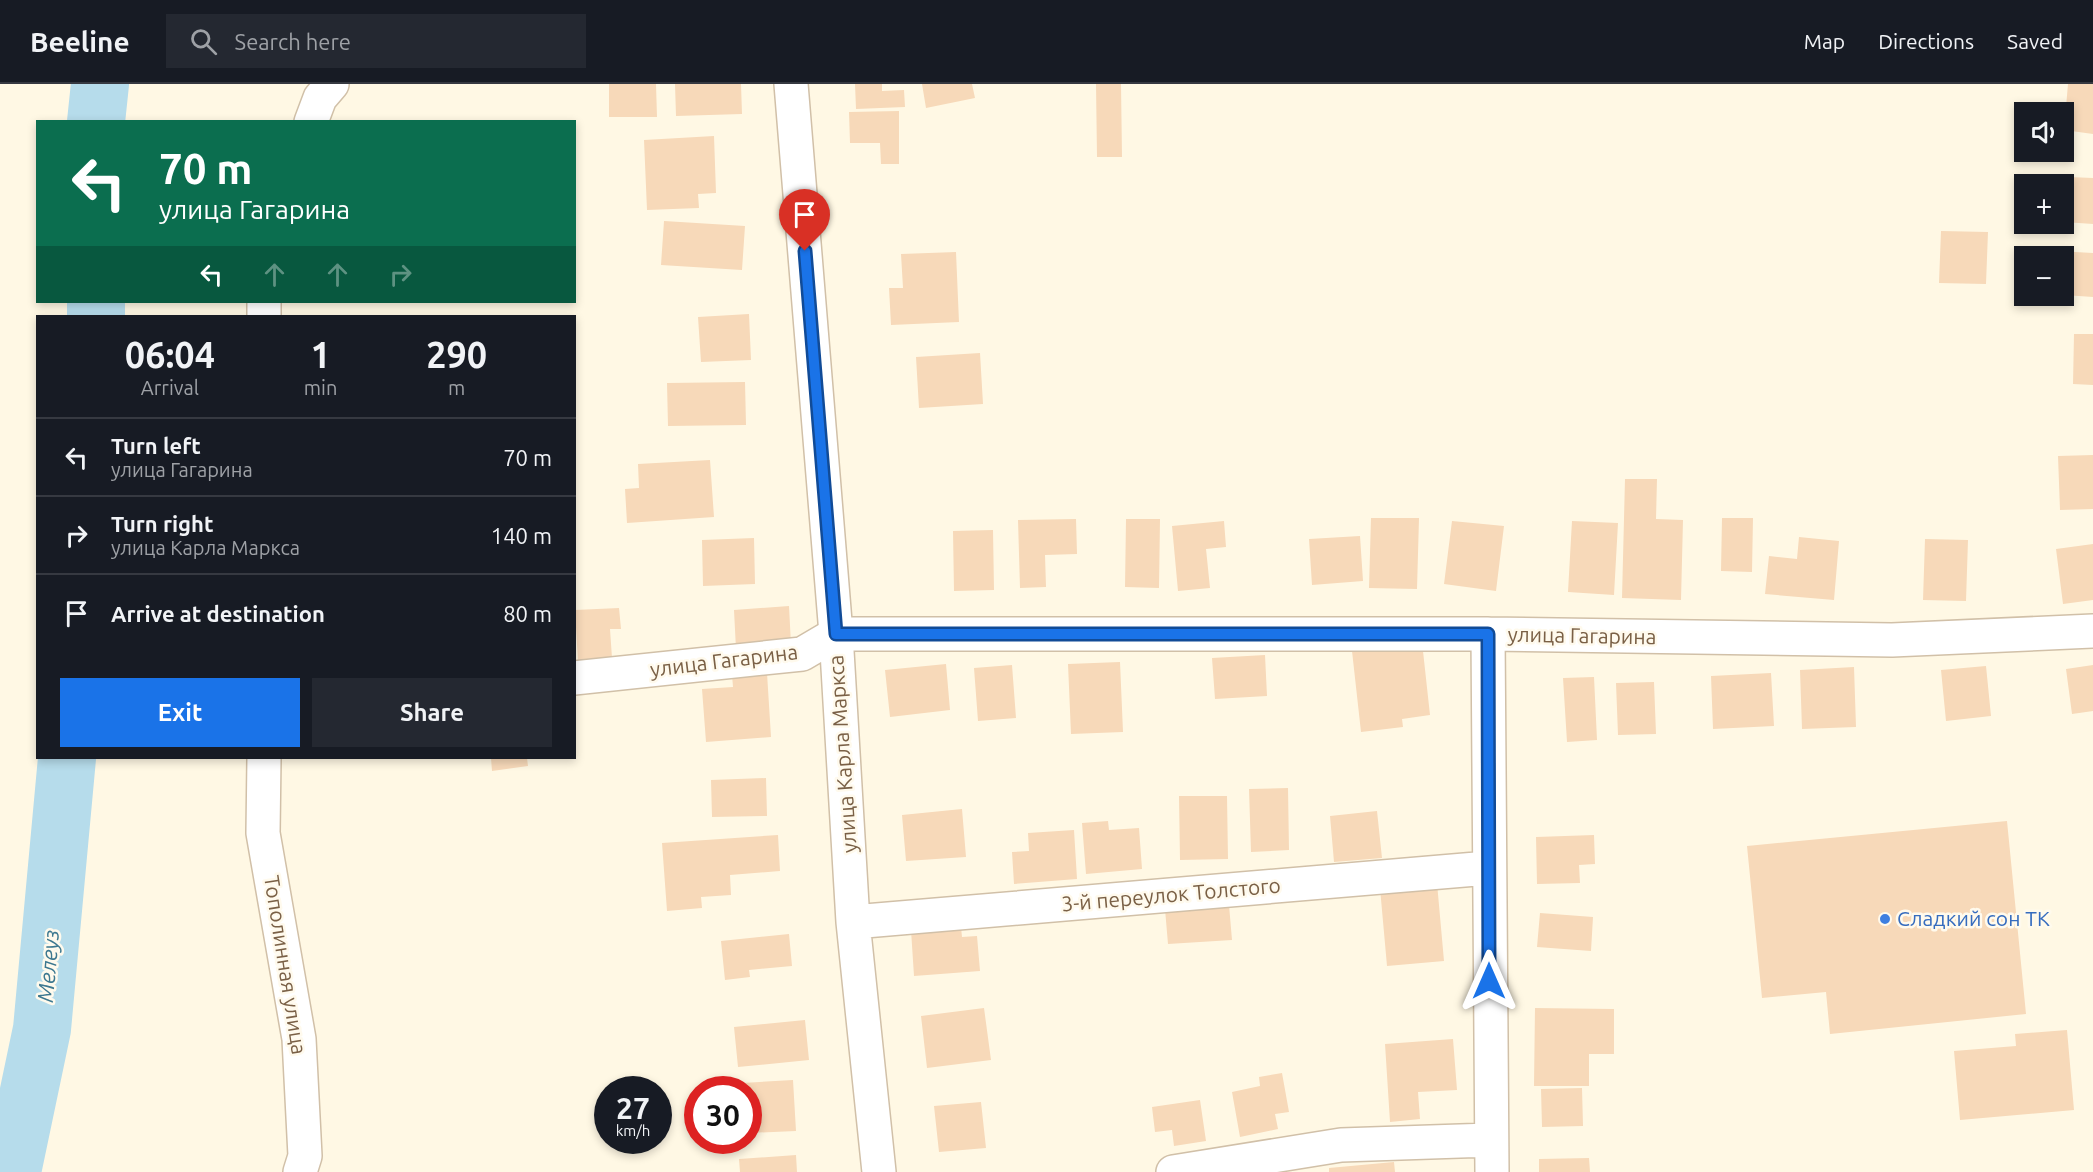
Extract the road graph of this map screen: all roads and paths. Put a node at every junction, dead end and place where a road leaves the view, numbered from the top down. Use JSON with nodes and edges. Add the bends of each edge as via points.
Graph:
{"nodes":[{"id":1,"x":332,"y":84,"type":"edge"},
{"id":2,"x":791,"y":84,"type":"edge"},
{"id":3,"x":312,"y":120,"type":"edge"},
{"id":4,"x":2093,"y":631,"type":"edge"},
{"id":5,"x":836,"y":634,"type":"junction"},
{"id":6,"x":1488,"y":634,"type":"junction"},
{"id":7,"x":576,"y":678,"type":"edge"},
{"id":8,"x":264,"y":759,"type":"edge"},
{"id":9,"x":1488,"y":868,"type":"junction"},
{"id":10,"x":853,"y":922,"type":"junction"},
{"id":11,"x":1490,"y":1140,"type":"junction"},
{"id":12,"x":300,"y":1172,"type":"edge"},
{"id":13,"x":879,"y":1172,"type":"edge"},
{"id":14,"x":1173,"y":1172,"type":"edge"},
{"id":15,"x":1492,"y":1172,"type":"edge"}],
"edges":[{"from":1,"to":3,"type":"street","via":[[320,98]]},
{"from":2,"to":5,"type":"street","name":"улица Карла Маркса"},
{"from":4,"to":6,"type":"street","name":"улица Гагарина","via":[[1892,640]]},
{"from":5,"to":6,"type":"street","name":"улица Гагарина"},
{"from":5,"to":7,"type":"street","name":"улица Гагарина","via":[[802,654]]},
{"from":5,"to":10,"type":"street","name":"улица Карла Маркса"},
{"from":6,"to":9,"type":"street"},
{"from":8,"to":12,"type":"street","name":"Тополинная улица","via":[[263,833],[299,1039],[305,1156]]},
{"from":9,"to":10,"type":"street","name":"3-й переулок Толстого"},
{"from":9,"to":11,"type":"street"},
{"from":10,"to":13,"type":"street","name":"улица Карла Маркса"},
{"from":11,"to":14,"type":"street","via":[[1341,1145]]},
{"from":11,"to":15,"type":"street"}]}
